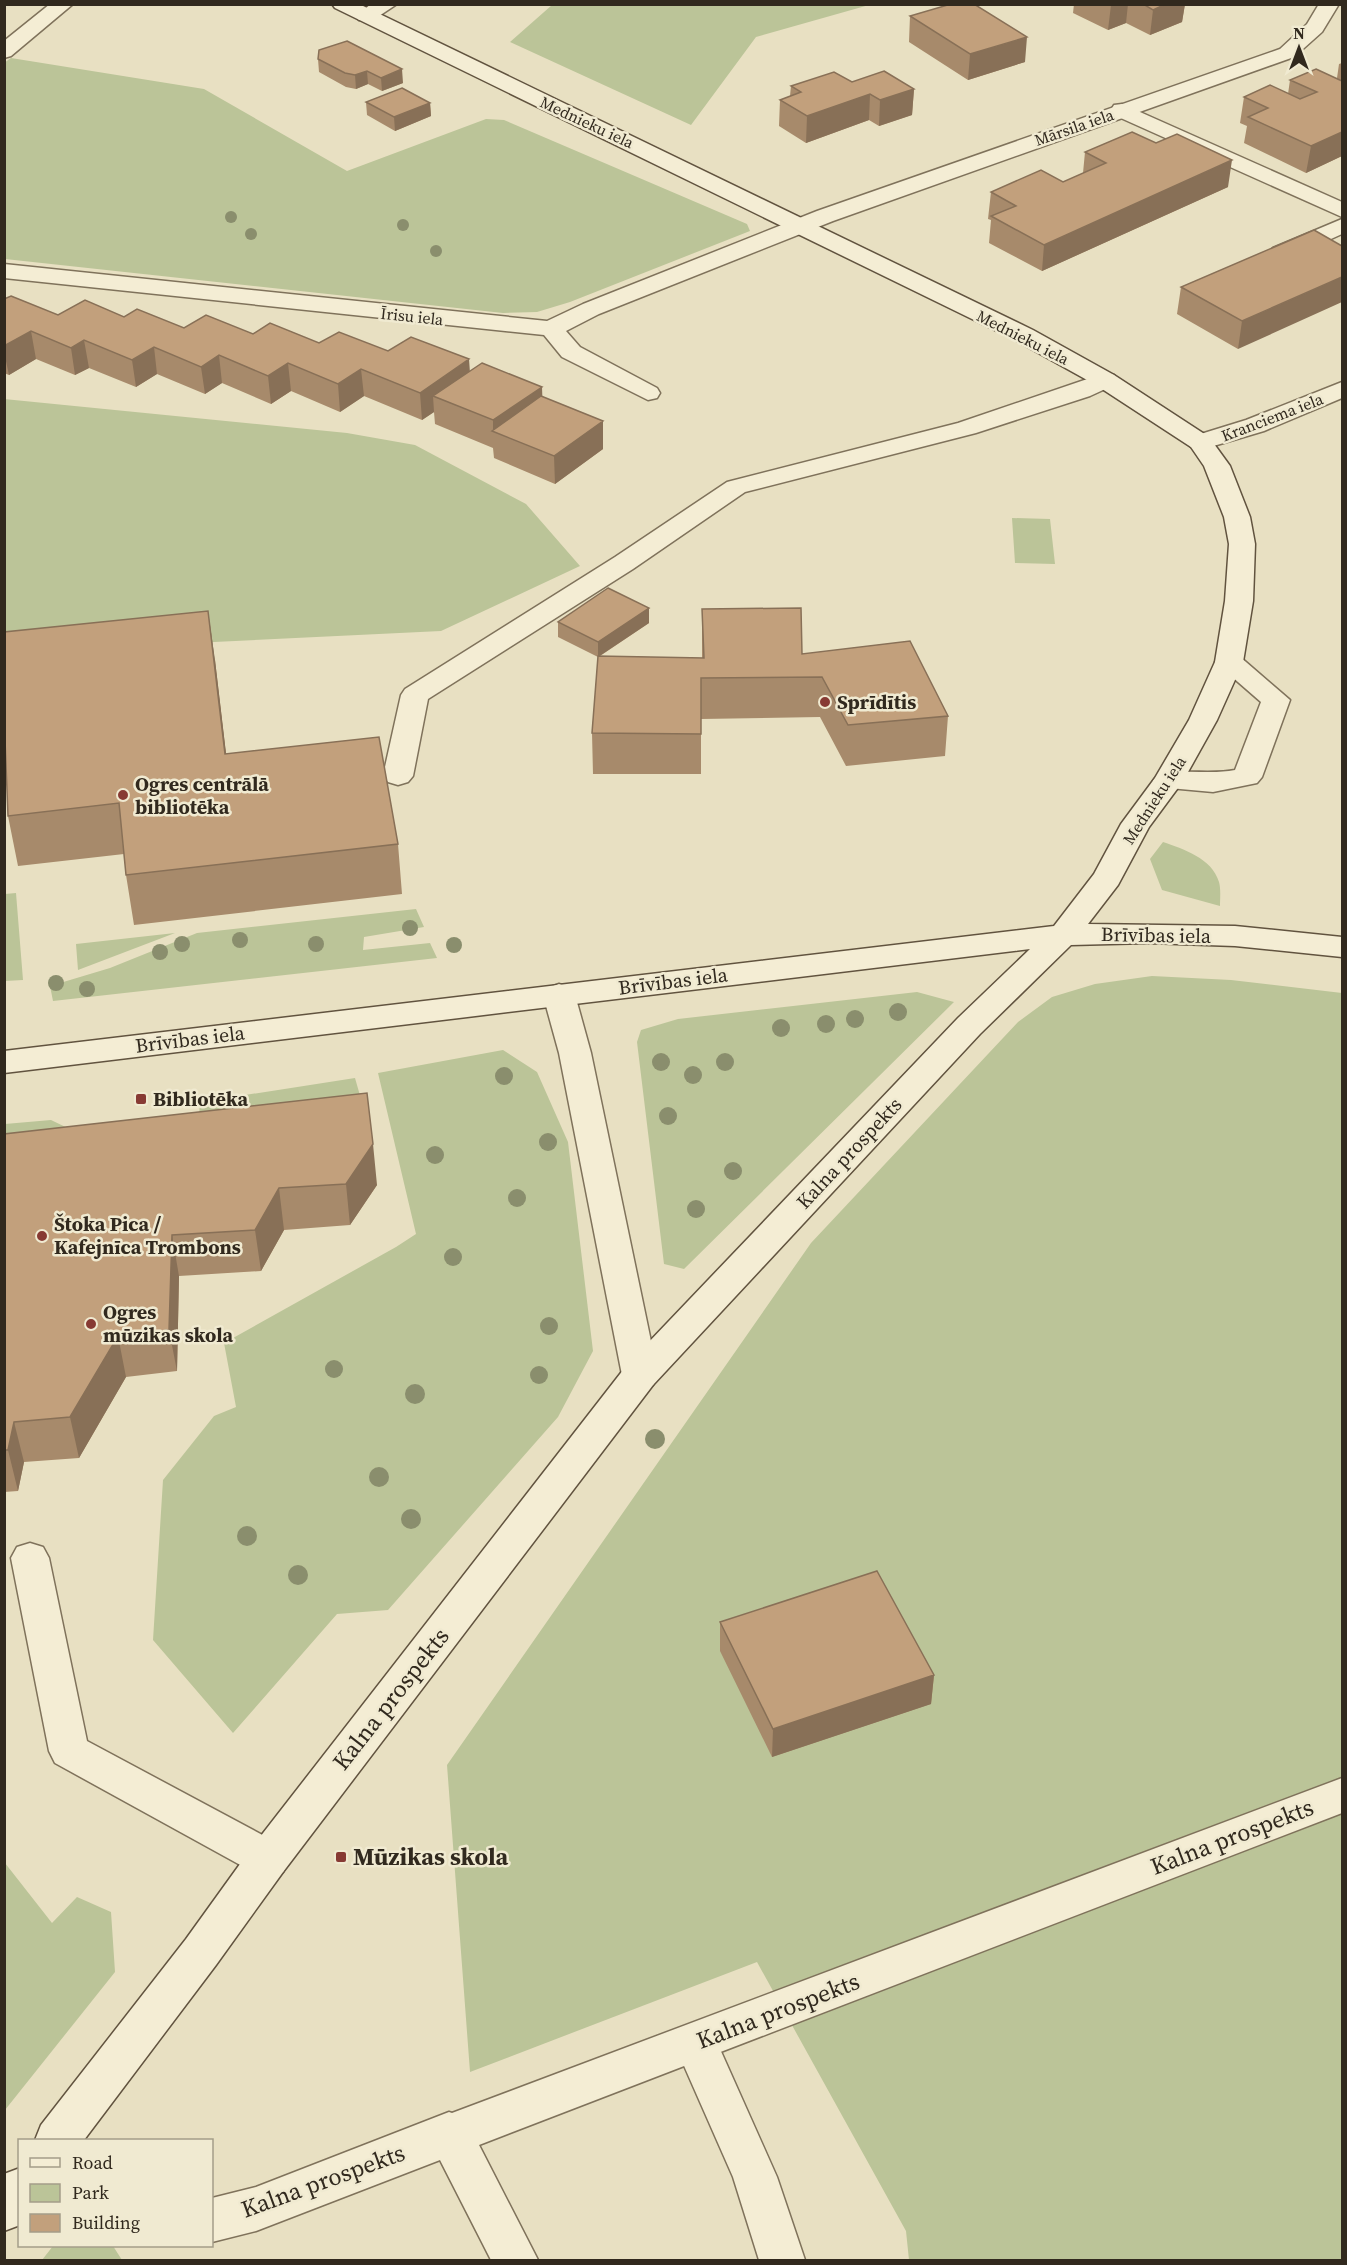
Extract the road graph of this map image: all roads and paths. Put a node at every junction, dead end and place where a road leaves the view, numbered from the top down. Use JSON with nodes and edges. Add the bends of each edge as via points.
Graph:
{"nodes":[{"id":1,"x":63,"y":4,"type":"edge"},
{"id":2,"x":342,"y":4,"type":"edge"},
{"id":3,"x":387,"y":4,"type":"edge"},
{"id":4,"x":1329,"y":4,"type":"edge"},
{"id":5,"x":366,"y":16,"type":"junction"},
{"id":6,"x":4,"y":52,"type":"edge"},
{"id":7,"x":1122,"y":110,"type":"junction"},
{"id":8,"x":1342,"y":210,"type":"edge"},
{"id":9,"x":801,"y":225,"type":"junction"},
{"id":10,"x":1342,"y":226,"type":"edge"},
{"id":11,"x":1258,"y":263,"type":"edge"},
{"id":12,"x":4,"y":271,"type":"edge"},
{"id":13,"x":551,"y":329,"type":"junction"},
{"id":14,"x":1105,"y":380,"type":"junction"},
{"id":15,"x":1342,"y":389,"type":"edge"},
{"id":16,"x":648,"y":393,"type":"dead end"},
{"id":17,"x":1200,"y":442,"type":"junction"},
{"id":18,"x":1229,"y":662,"type":"junction"},
{"id":19,"x":398,"y":776,"type":"dead end"},
{"id":20,"x":1168,"y":782,"type":"junction"},
{"id":21,"x":1063,"y":935,"type":"junction"},
{"id":22,"x":1342,"y":947,"type":"edge"},
{"id":23,"x":559,"y":994,"type":"junction"},
{"id":24,"x":4,"y":1062,"type":"edge"},
{"id":25,"x":640,"y":1375,"type":"junction"},
{"id":26,"x":30,"y":1558,"type":"dead end"},
{"id":27,"x":1342,"y":1795,"type":"edge"},
{"id":28,"x":268,"y":1859,"type":"junction"},
{"id":29,"x":696,"y":2043,"type":"junction"},
{"id":30,"x":449,"y":2133,"type":"junction"},
{"id":31,"x":58,"y":2139,"type":"edge"},
{"id":32,"x":18,"y":2192,"type":"edge"},
{"id":33,"x":4,"y":2209,"type":"edge"},
{"id":34,"x":213,"y":2220,"type":"edge"},
{"id":35,"x":515,"y":2260,"type":"edge"},
{"id":36,"x":782,"y":2260,"type":"edge"}],
"edges":[{"from":1,"to":6,"type":"street"},
{"from":2,"to":5,"type":"street","name":"Mednieku iela"},
{"from":3,"to":5,"type":"street"},
{"from":4,"to":7,"type":"street","name":"Mārsila iela","via":[[1315,27],[1287,52]]},
{"from":5,"to":9,"type":"street","name":"Mednieku iela"},
{"from":7,"to":8,"type":"street"},
{"from":7,"to":9,"type":"street","name":"Mārsila iela"},
{"from":9,"to":13,"type":"street","via":[[591,309]]},
{"from":9,"to":14,"type":"street","name":"Mednieku iela"},
{"from":10,"to":11,"type":"street"},
{"from":12,"to":13,"type":"street","name":"Īrisu iela"},
{"from":13,"to":16,"type":"street","via":[[571,352]]},
{"from":14,"to":17,"type":"street","name":"Mednieku iela"},
{"from":14,"to":19,"type":"street","via":[[967,428],[736,488],[415,695]]},
{"from":15,"to":17,"type":"street","name":"Kranciema iela","via":[[1294,412]]},
{"from":17,"to":18,"type":"street","name":"Mednieku iela","via":[[1228,491],[1242,544],[1239,602]]},
{"from":18,"to":20,"type":"street","name":"Mednieku iela","via":[[1203,720]]},
{"from":18,"to":20,"type":"street","via":[[1276,700],[1247,777],[1213,783]]},
{"from":20,"to":21,"type":"street","name":"Mednieku iela","via":[[1136,824],[1107,878]]},
{"from":21,"to":22,"type":"street","name":"Brīvības iela","via":[[1235,936]]},
{"from":21,"to":23,"type":"street","name":"Brīvības iela"},
{"from":21,"to":25,"type":"street","name":"Kalna prospekts","via":[[969,1026]]},
{"from":23,"to":24,"type":"street","name":"Brīvības iela"},
{"from":23,"to":25,"type":"street","via":[[575,1053]]},
{"from":25,"to":28,"type":"street","name":"Kalna prospekts"},
{"from":26,"to":28,"type":"street","via":[[69,1751]]},
{"from":27,"to":29,"type":"street","name":"Kalna prospekts"},
{"from":28,"to":31,"type":"street","name":"Kalna prospekts"},
{"from":29,"to":30,"type":"street","name":"Kalna prospekts"},
{"from":29,"to":36,"type":"street","via":[[755,2177]]},
{"from":30,"to":34,"type":"street","name":"Kalna prospekts","via":[[256,2209]]},
{"from":30,"to":35,"type":"street"},
{"from":32,"to":33,"type":"street"}]}
